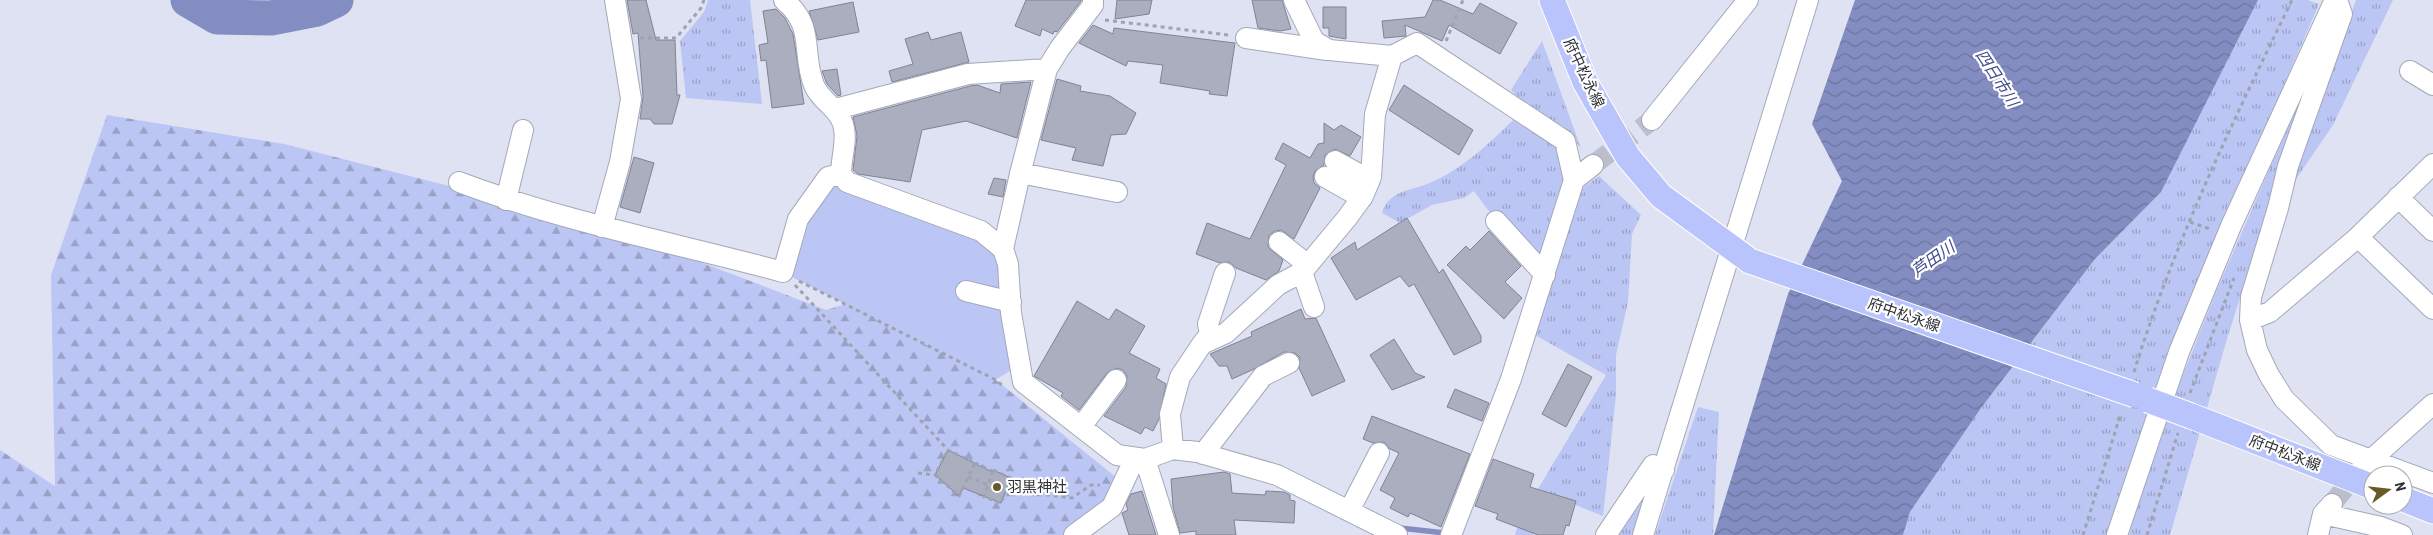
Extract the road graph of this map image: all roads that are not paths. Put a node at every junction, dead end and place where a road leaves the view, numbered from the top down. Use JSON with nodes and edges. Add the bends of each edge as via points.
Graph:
{"nodes":[{"id":1,"x":615,"y":0,"type":"edge"},
{"id":2,"x":1294,"y":0,"type":"edge"},
{"id":3,"x":1552,"y":0,"type":"edge"},
{"id":4,"x":1748,"y":0,"type":"edge"},
{"id":5,"x":1807,"y":0,"type":"edge"},
{"id":6,"x":2336,"y":0,"type":"edge"},
{"id":7,"x":795,"y":4,"type":"edge"},
{"id":8,"x":1089,"y":9,"type":"edge"},
{"id":9,"x":1246,"y":38,"type":"road end"},
{"id":10,"x":1329,"y":50,"type":"junction"},
{"id":11,"x":1392,"y":56,"type":"junction"},
{"id":12,"x":1047,"y":70,"type":"junction"},
{"id":13,"x":2410,"y":71,"type":"dead end"},
{"id":14,"x":2433,"y":85,"type":"edge"},
{"id":15,"x":836,"y":109,"type":"junction"},
{"id":16,"x":1652,"y":120,"type":"tunnel mouth"},
{"id":17,"x":523,"y":130,"type":"dead end"},
{"id":18,"x":2433,"y":164,"type":"edge"},
{"id":19,"x":1593,"y":165,"type":"tunnel mouth"},
{"id":20,"x":1330,"y":169,"type":"dead end"},
{"id":21,"x":1020,"y":172,"type":"junction"},
{"id":22,"x":841,"y":174,"type":"junction"},
{"id":23,"x":1574,"y":180,"type":"junction"},
{"id":24,"x":460,"y":182,"type":"dead end"},
{"id":25,"x":1366,"y":189,"type":"junction"},
{"id":26,"x":1117,"y":192,"type":"dead end"},
{"id":27,"x":2398,"y":197,"type":"junction"},
{"id":28,"x":506,"y":200,"type":"junction"},
{"id":29,"x":1496,"y":221,"type":"dead end"},
{"id":30,"x":602,"y":227,"type":"junction"},
{"id":31,"x":2433,"y":231,"type":"edge"},
{"id":32,"x":2358,"y":236,"type":"junction"},
{"id":33,"x":1279,"y":242,"type":"dead end"},
{"id":34,"x":1003,"y":249,"type":"junction"},
{"id":35,"x":1741,"y":255,"type":"junction"},
{"id":36,"x":1305,"y":268,"type":"junction"},
{"id":37,"x":1225,"y":273,"type":"dead end"},
{"id":38,"x":1544,"y":275,"type":"junction"},
{"id":39,"x":966,"y":291,"type":"dead end"},
{"id":40,"x":1011,"y":302,"type":"junction"},
{"id":41,"x":1314,"y":307,"type":"dead end"},
{"id":42,"x":2433,"y":309,"type":"edge"},
{"id":43,"x":2250,"y":320,"type":"junction"},
{"id":44,"x":1202,"y":344,"type":"junction"},
{"id":45,"x":1289,"y":364,"type":"dead end"},
{"id":46,"x":1116,"y":380,"type":"dead end"},
{"id":47,"x":2433,"y":404,"type":"edge"},
{"id":48,"x":1080,"y":427,"type":"junction"},
{"id":49,"x":1173,"y":449,"type":"junction"},
{"id":50,"x":1379,"y":453,"type":"dead end"},
{"id":51,"x":1202,"y":454,"type":"junction"},
{"id":52,"x":1140,"y":458,"type":"junction"},
{"id":53,"x":2376,"y":465,"type":"tunnel mouth"},
{"id":54,"x":2363,"y":469,"type":"edge"},
{"id":55,"x":1664,"y":470,"type":"junction"},
{"id":56,"x":2363,"y":471,"type":"edge"},
{"id":57,"x":2413,"y":480,"type":"edge"},
{"id":58,"x":2433,"y":483,"type":"edge"},
{"id":59,"x":2413,"y":503,"type":"edge"},
{"id":60,"x":1349,"y":511,"type":"junction"},
{"id":61,"x":2433,"y":511,"type":"edge"},
{"id":62,"x":2381,"y":531,"type":"edge"},
{"id":63,"x":1074,"y":535,"type":"edge"},
{"id":64,"x":1169,"y":535,"type":"edge"},
{"id":65,"x":1397,"y":535,"type":"edge"},
{"id":66,"x":1451,"y":535,"type":"edge"},
{"id":67,"x":1606,"y":535,"type":"edge"},
{"id":68,"x":1643,"y":535,"type":"edge"},
{"id":69,"x":2117,"y":535,"type":"edge"},
{"id":70,"x":2318,"y":535,"type":"edge"},
{"id":71,"x":2402,"y":535,"type":"edge"}],
"edges":[{"from":1,"to":30,"type":"street","via":[[631,99],[620,162]]},
{"from":2,"to":10,"type":"street","via":[[1314,41]]},
{"from":3,"to":35,"type":"main road","name":"府中松永線","via":[[1586,82],[1628,157],[1661,196]]},
{"from":4,"to":16,"type":"street"},
{"from":5,"to":35,"type":"street"},
{"from":6,"to":43,"type":"street","via":[[2342,14],[2288,166],[2251,297]]},
{"from":6,"to":69,"type":"street","via":[[2231,226],[2179,352]]},
{"from":7,"to":15,"type":"street","via":[[803,26],[813,84],[823,100]]},
{"from":8,"to":12,"type":"street"},
{"from":9,"to":10,"type":"street"},
{"from":10,"to":11,"type":"street"},
{"from":11,"to":23,"type":"street","via":[[1417,43],[1565,141]]},
{"from":11,"to":25,"type":"street","via":[[1375,114]]},
{"from":12,"to":15,"type":"street","via":[[968,74]]},
{"from":12,"to":21,"type":"street"},
{"from":13,"to":14,"type":"street"},
{"from":15,"to":22,"type":"street","via":[[845,135]]},
{"from":17,"to":28,"type":"street"},
{"from":18,"to":27,"type":"street"},
{"from":19,"to":23,"type":"street"},
{"from":20,"to":25,"type":"street"},
{"from":21,"to":26,"type":"street"},
{"from":21,"to":34,"type":"street"},
{"from":22,"to":30,"type":"street","via":[[828,177],[798,219],[782,272]]},
{"from":22,"to":34,"type":"street","via":[[847,182],[981,231]]},
{"from":23,"to":38,"type":"street"},
{"from":24,"to":28,"type":"street"},
{"from":25,"to":36,"type":"street","via":[[1348,218]]},
{"from":27,"to":31,"type":"street"},
{"from":27,"to":32,"type":"street"},
{"from":28,"to":30,"type":"street"},
{"from":29,"to":38,"type":"street"},
{"from":32,"to":42,"type":"street"},
{"from":32,"to":43,"type":"street","via":[[2270,312]]},
{"from":33,"to":36,"type":"street"},
{"from":34,"to":40,"type":"street","via":[[1008,264]]},
{"from":35,"to":55,"type":"street"},
{"from":35,"to":56,"type":"main road","name":"府中松永線","bridge":true,"via":[[2186,416]]},
{"from":36,"to":41,"type":"street"},
{"from":36,"to":44,"type":"street","via":[[1278,285],[1226,334]]},
{"from":37,"to":44,"type":"street","via":[[1208,324],[1210,334]]},
{"from":38,"to":66,"type":"street","via":[[1511,378]]},
{"from":39,"to":40,"type":"street"},
{"from":40,"to":48,"type":"street","via":[[1023,382]]},
{"from":43,"to":54,"type":"street","via":[[2257,350],[2284,399],[2331,445]]},
{"from":44,"to":49,"type":"street","via":[[1180,376],[1174,397],[1170,414]]},
{"from":45,"to":51,"type":"street","via":[[1243,391]]},
{"from":46,"to":48,"type":"street"},
{"from":47,"to":53,"type":"street"},
{"from":48,"to":52,"type":"street","via":[[1117,455]]},
{"from":49,"to":51,"type":"street"},
{"from":49,"to":52,"type":"street"},
{"from":50,"to":60,"type":"street"},
{"from":51,"to":60,"type":"street","via":[[1277,475]]},
{"from":52,"to":63,"type":"street","via":[[1112,507]]},
{"from":52,"to":64,"type":"street"},
{"from":55,"to":67,"type":"street","via":[[1653,465]]},
{"from":55,"to":68,"type":"street"},
{"from":57,"to":58,"type":"street"},
{"from":59,"to":61,"type":"main road"},
{"from":60,"to":65,"type":"street"},
{"from":62,"to":70,"type":"street","via":[[2328,509]]},
{"from":62,"to":71,"type":"street"}]}
